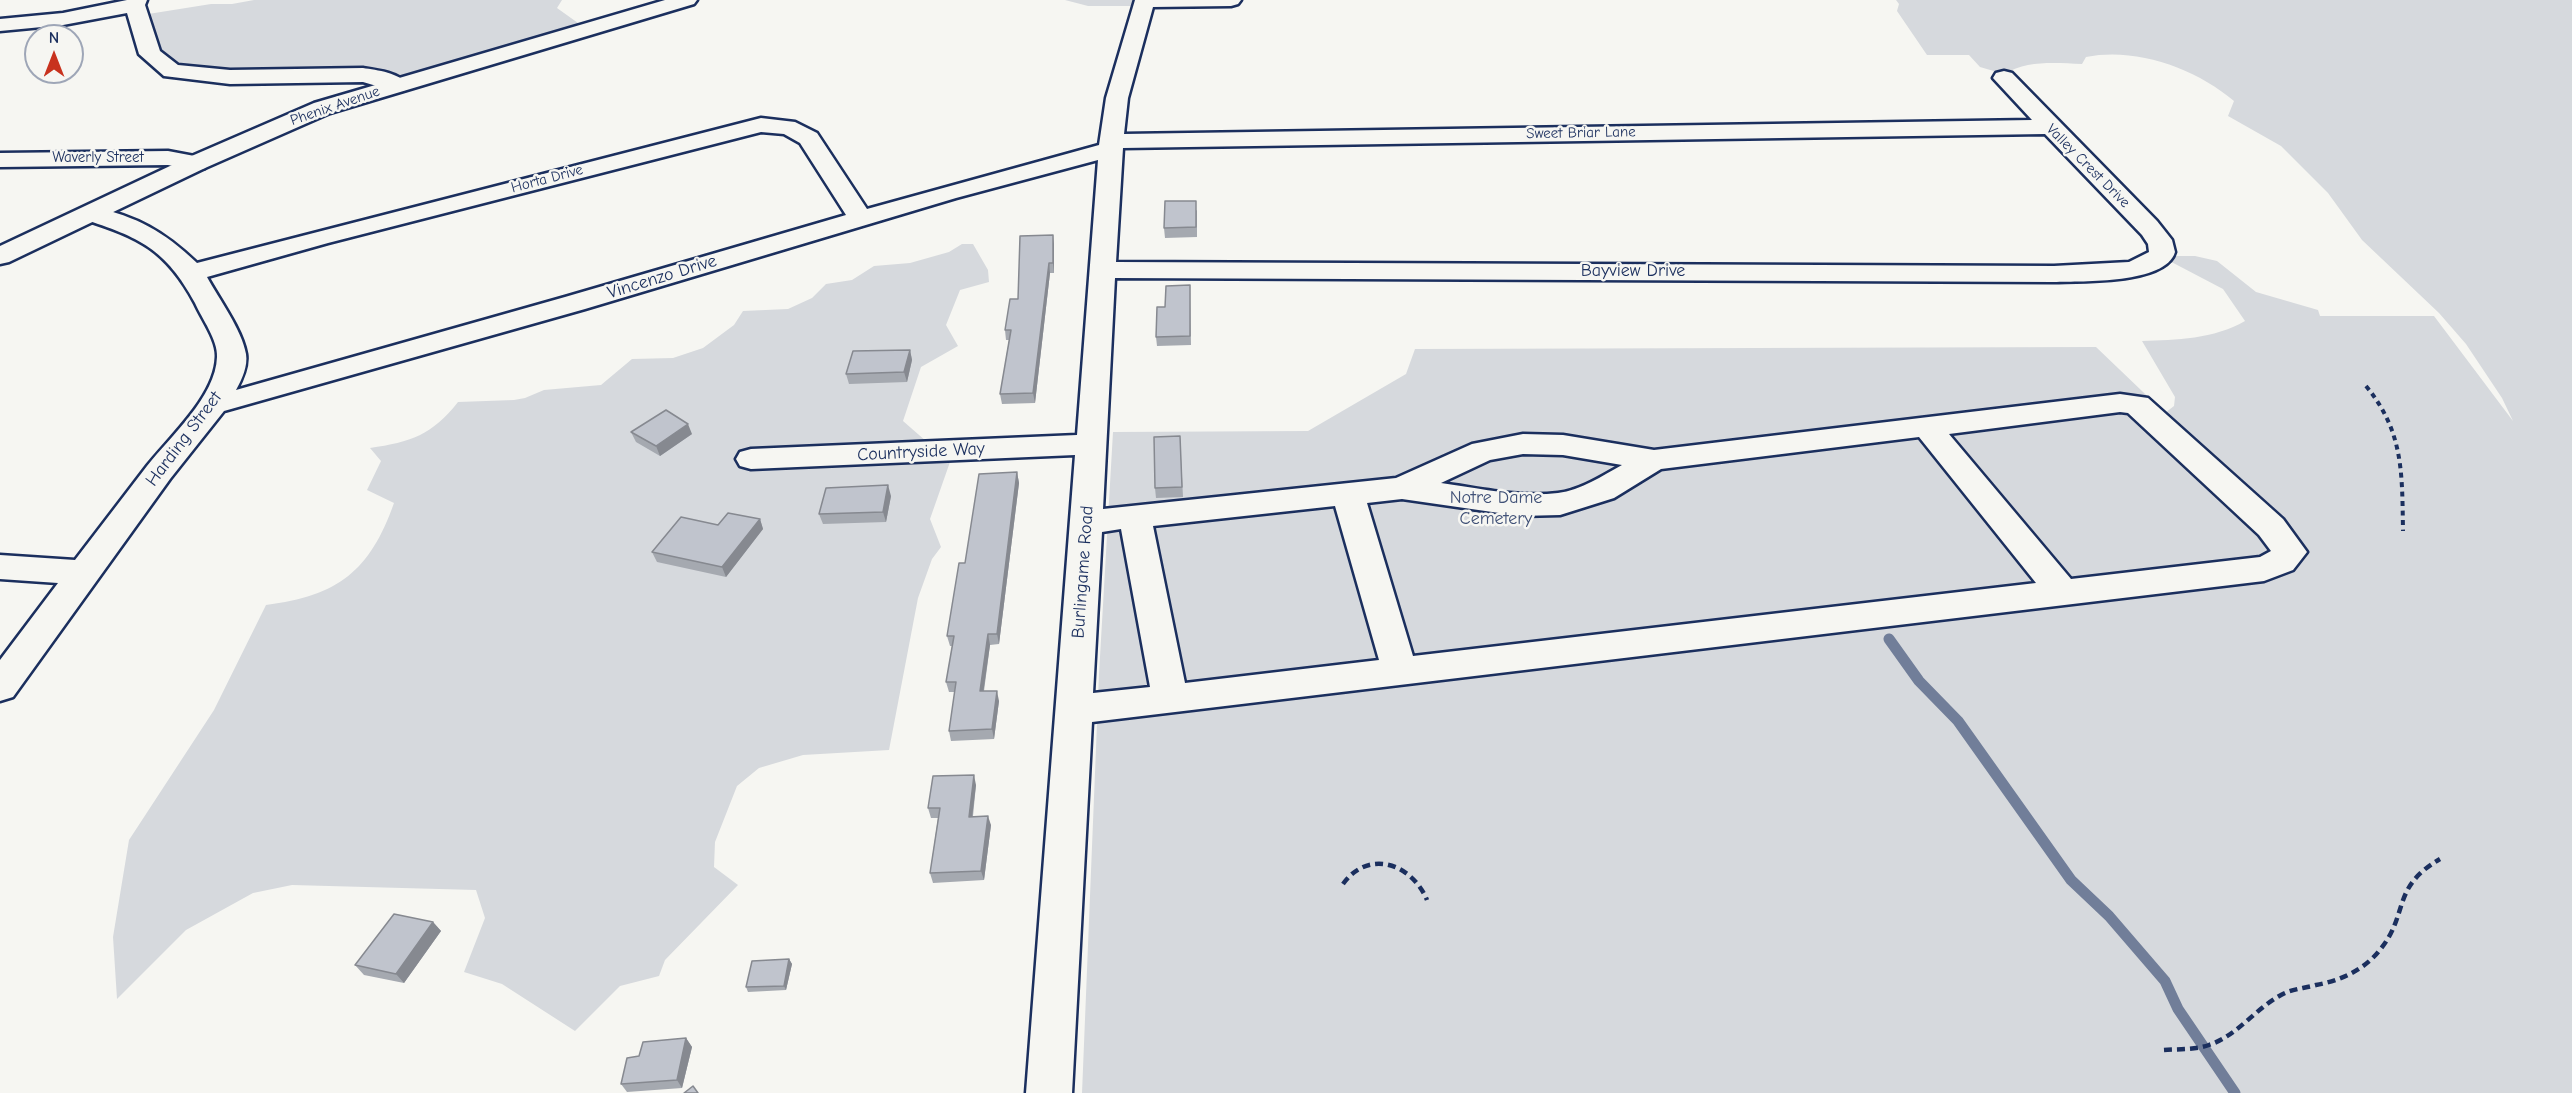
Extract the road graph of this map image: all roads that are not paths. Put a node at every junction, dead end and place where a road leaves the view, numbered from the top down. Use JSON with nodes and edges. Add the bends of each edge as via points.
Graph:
{"nodes":[{"id":1,"x":687,"y":0,"type":"edge"},
{"id":2,"x":1145,"y":0,"type":"edge"},
{"id":3,"x":1231,"y":0,"type":"edge"},
{"id":4,"x":136,"y":2,"type":"edge"},
{"id":5,"x":0,"y":25,"type":"edge"},
{"id":6,"x":349,"y":75,"type":"junction"},
{"id":7,"x":2004,"y":78,"type":"dead end"},
{"id":8,"x":397,"y":85,"type":"junction"},
{"id":9,"x":360,"y":97,"type":"junction"},
{"id":10,"x":2049,"y":127,"type":"junction"},
{"id":11,"x":1111,"y":145,"type":"junction"},
{"id":12,"x":0,"y":160,"type":"edge"},
{"id":13,"x":196,"y":163,"type":"junction"},
{"id":14,"x":92,"y":214,"type":"junction"},
{"id":15,"x":861,"y":218,"type":"junction"},
{"id":16,"x":0,"y":255,"type":"edge"},
{"id":17,"x":2160,"y":257,"type":"joint"},
{"id":18,"x":1103,"y":270,"type":"junction"},
{"id":19,"x":192,"y":273,"type":"junction"},
{"id":20,"x":214,"y":404,"type":"junction"},
{"id":21,"x":1927,"y":427,"type":"junction"},
{"id":22,"x":1091,"y":444,"type":"junction"},
{"id":23,"x":750,"y":459,"type":"dead end"},
{"id":24,"x":1654,"y":460,"type":"junction"},
{"id":25,"x":1402,"y":488,"type":"junction"},
{"id":26,"x":1348,"y":494,"type":"junction"},
{"id":27,"x":1135,"y":517,"type":"junction"},
{"id":28,"x":1086,"y":522,"type":"junction"},
{"id":29,"x":0,"y":567,"type":"edge"},
{"id":30,"x":83,"y":573,"type":"junction"},
{"id":31,"x":2062,"y":592,"type":"junction"},
{"id":32,"x":1400,"y":671,"type":"junction"},
{"id":33,"x":0,"y":687,"type":"edge"},
{"id":34,"x":1170,"y":699,"type":"junction"},
{"id":35,"x":1074,"y":710,"type":"junction"},
{"id":36,"x":1049,"y":1093,"type":"edge"}],
"edges":[{"from":1,"to":8,"type":"street","name":"Phenix Avenue"},
{"from":2,"to":3,"type":"street"},
{"from":2,"to":11,"type":"street","name":"Burlingame Road","via":[[1117,98]]},
{"from":4,"to":5,"type":"street","via":[[63,19]]},
{"from":4,"to":6,"type":"street","via":[[150,54],[172,71],[231,77]]},
{"from":6,"to":8,"type":"street","via":[[377,77]]},
{"from":6,"to":9,"type":"street"},
{"from":7,"to":10,"type":"street","name":"Valley Crest Drive"},
{"from":8,"to":9,"type":"street","name":"Phenix Avenue"},
{"from":9,"to":13,"type":"street","name":"Phenix Avenue","via":[[288,122]]},
{"from":10,"to":11,"type":"street","name":"Sweet Briar Lane"},
{"from":10,"to":17,"type":"street","name":"Valley Crest Drive","via":[[2148,226],[2161,243]]},
{"from":11,"to":15,"type":"street","name":"Vincenzo Drive"},
{"from":11,"to":18,"type":"street","name":"Burlingame Road"},
{"from":12,"to":13,"type":"street","name":"Waverly Street","via":[[168,158]]},
{"from":13,"to":14,"type":"street","name":"Phenix Avenue"},
{"from":14,"to":16,"type":"street","name":"Phenix Avenue"},
{"from":14,"to":19,"type":"street","name":"Harding Street","via":[[136,228],[162,245]]},
{"from":15,"to":19,"type":"street","name":"Horta Drive","via":[[809,138],[798,129],[761,125]]},
{"from":15,"to":20,"type":"street","name":"Vincenzo Drive"},
{"from":17,"to":18,"type":"street","name":"Bayview Drive","via":[[2134,270],[2054,274]]},
{"from":18,"to":22,"type":"street","name":"Burlingame Road"},
{"from":19,"to":20,"type":"street","name":"Harding Street","via":[[232,354],[227,379]]},
{"from":20,"to":30,"type":"street","name":"Harding Street"},
{"from":21,"to":24,"type":"street"},
{"from":21,"to":31,"type":"street"},
{"from":21,"to":31,"type":"street","via":[[2120,403],[2137,405],[2271,527],[2290,552],[2281,562],[2264,568]]},
{"from":22,"to":23,"type":"street","name":"Countryside Way"},
{"from":22,"to":28,"type":"street","name":"Burlingame Road"},
{"from":24,"to":25,"type":"street","via":[[1563,445],[1523,444],[1483,451]]},
{"from":24,"to":25,"type":"street","via":[[1603,490],[1560,504],[1520,505]]},
{"from":25,"to":26,"type":"street"},
{"from":26,"to":27,"type":"street"},
{"from":26,"to":32,"type":"street"},
{"from":27,"to":28,"type":"street"},
{"from":27,"to":34,"type":"street"},
{"from":28,"to":35,"type":"street","name":"Burlingame Road"},
{"from":29,"to":30,"type":"street"},
{"from":30,"to":33,"type":"street","name":"Harding Street"},
{"from":31,"to":32,"type":"street"},
{"from":32,"to":34,"type":"street"},
{"from":34,"to":35,"type":"street"},
{"from":35,"to":36,"type":"street","name":"Burlingame Road"}]}
